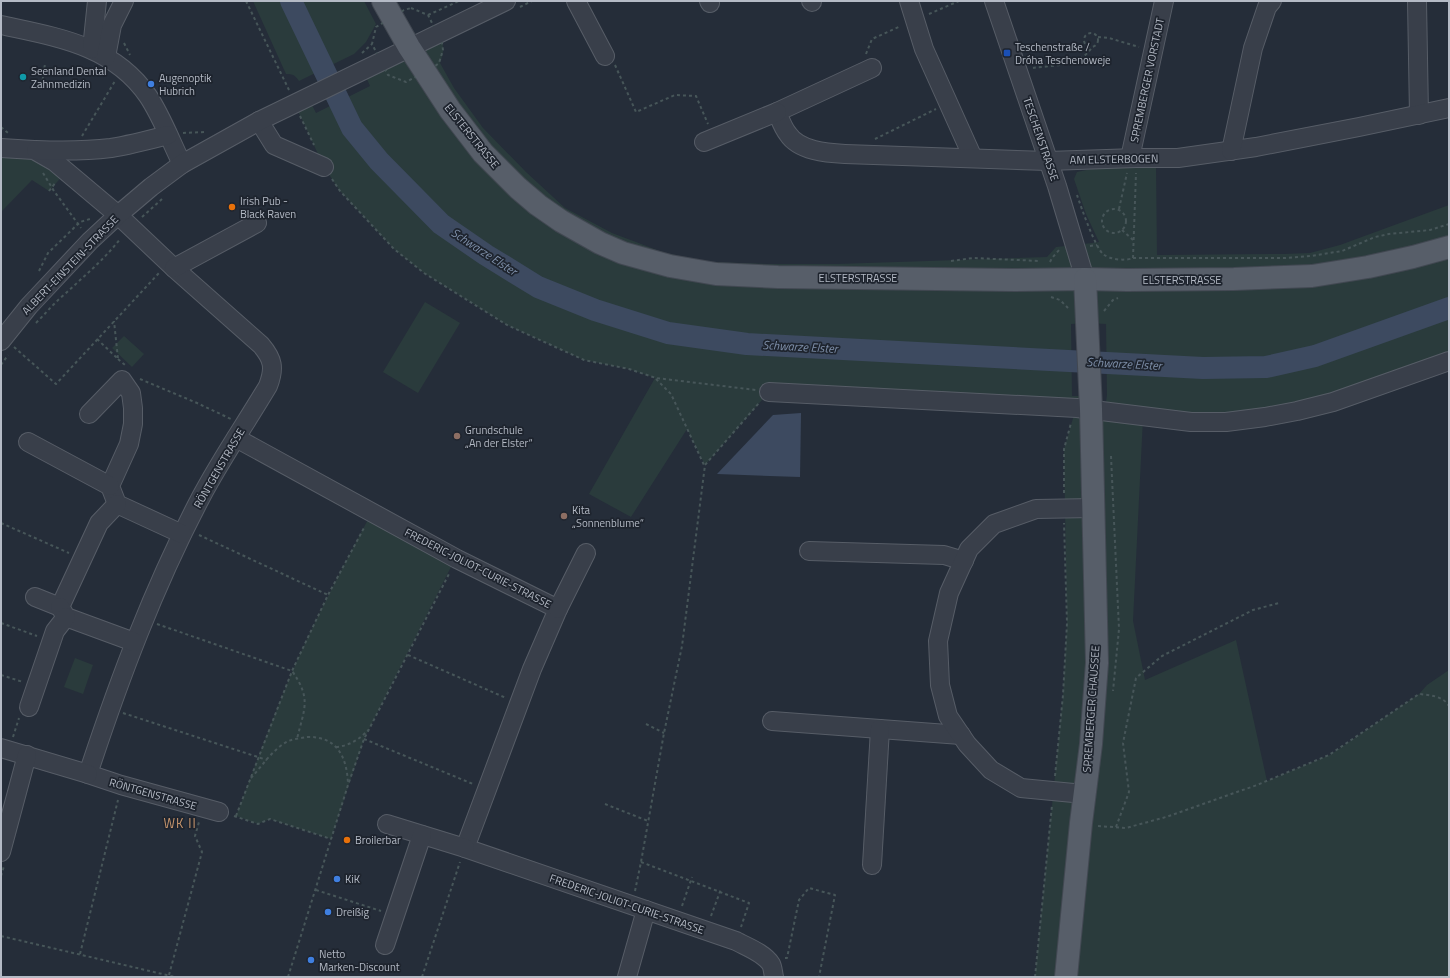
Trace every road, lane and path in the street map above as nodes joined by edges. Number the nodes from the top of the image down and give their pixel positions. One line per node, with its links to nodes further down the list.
1 (97, 1): 23 (street)
2 (124, 1): 23 (street)
3 (246, 1): 33 (path)
4 (383, 1): 20 (main road, ELSTERSTRASSE)
5 (459, 1): 14 (path)
6 (506, 1): 20 (street)
7 (576, 1): 24 (street)
8 (910, 1): 15 (street)
9 (959, 1): 15 (path)
10 (994, 1): 51 (street, TESCHENSTRASSE)
11 (1164, 1): 22 (street, SPREMBERGER VORSTADT)
12 (1272, 1): 47 (street)
13 (1418, 1): 36 (street)
14 (404, 10)
15 (915, 20): 26 (path); 34 (street)
16 (1, 25): 23 (street)
17 (124, 37): 30 (path)
18 (1098, 37): 21 (path); 21 (path); 22 (path)
19 (372, 44): 25 (path)
20 (409, 47): 25 (street); 72 (main road, ELSTERSTRASSE)
21 (1092, 47): 29 (path)
22 (1154, 51): 50 (street, SPREMBERGER VORSTADT)
23 (99, 53): 30 (street)
24 (605, 56): 40 (path)
25 (362, 62): 39 (street, ALBERT-EINSTEIN-STRASSE)
26 (869, 62): 38 (street)
27 (438, 63): 31 (path)
28 (45, 64): 32 (path)
29 (1032, 68)
30 (122, 69): 42 (street); 46 (path)
31 (442, 70)
32 (40, 84)
33 (289, 91)
34 (947, 103): 43 (path); 49 (street)
35 (1449, 108): 36 (street, AM ELSTERBOGEN)
36 (1419, 114): 47 (street, AM ELSTERBOGEN)
37 (300, 115): 53 (path)
38 (780, 119): 44 (street); 49 (street, AM ELSTERBOGEN)
39 (259, 121): 52 (street, ALBERT-EINSTEIN-STRASSE); 53 (street)
40 (708, 124)
41 (212, 132): 42 (path)
42 (168, 135): 46 (street); 52 (street)
43 (873, 140)
44 (704, 142)
45 (1, 148): 48 (street)
46 (74, 150): 48 (street)
47 (1231, 151): 50 (street, AM ELSTERBOGEN)
48 (38, 152): 54 (street, RÖNTGENSTRASSE); 55 (path)
49 (972, 158): 51 (street, AM ELSTERBOGEN)
50 (1133, 158): 51 (street, AM ELSTERBOGEN); 58 (path); 65 (path)
51 (1048, 161): 72 (street, TESCHENSTRASSE)
52 (182, 164): 59 (street, ALBERT-EINSTEIN-STRASSE)
53 (324, 167): 82 (path)
54 (66, 172): 55 (path); 59 (street, RÖNTGENSTRASSE)
55 (51, 187): 56 (path); 61 (path)
56 (49, 190)
57 (163, 198): 63 (path)
58 (1118, 209): 64 (path); 64 (path)
59 (118, 215): 63 (street, RÖNTGENSTRASSE); 76 (street, ALBERT-EINSTEIN-STRASSE)
60 (257, 222): 71 (street)
61 (78, 224)
62 (1449, 224): 68 (path)
63 (131, 228): 71 (street, RÖNTGENSTRASSE); 74 (path)
64 (1122, 230): 65 (path)
65 (1133, 240): 68 (path)
66 (1097, 245): 68 (path)
67 (1449, 247): 72 (main road, ELSTERSTRASSE)
68 (1133, 258)
69 (950, 261): 70 (path)
70 (1042, 261)
71 (168, 268): 73 (path); 87 (street, RÖNTGENSTRASSE)
72 (1085, 279): 84 (main road, SPREMBERGER CHAUSSEE)
73 (114, 321): 75 (path); 77 (path)
74 (34, 325)
75 (97, 339): 77 (path); 79 (path)
76 (1, 341)
77 (118, 359): 80 (path)
78 (1449, 361): 84 (street)
79 (1, 365)
80 (128, 368)
81 (137, 377): 87 (path)
82 (656, 378): 83 (path); 89 (path)
83 (769, 392): 84 (street); 89 (path)
84 (1090, 400): 93 (main road, SPREMBERGER CHAUSSEE)
85 (89, 414): 90 (street)
86 (1070, 426): 92 (path)
87 (235, 430): 94 (street, FREDERIC-JOLIOT-CURIE-STRASSE); 96 (street, RÖNTGENSTRASSE)
88 (28, 442): 90 (street)
89 (705, 465): 123 (path)
90 (110, 486): 91 (street)
91 (117, 504): 96 (street); 99 (street)
92 (1064, 508): 93 (street); 101 (street); 137 (path)
93 (1093, 508): 138 (main road, SPREMBERGER CHAUSSEE)
94 (372, 512): 100 (street, FREDERIC-JOLIOT-CURIE-STRASSE); 102 (path)
95 (1, 523): 99 (path)
96 (184, 531): 102 (path); 107 (street, RÖNTGENSTRASSE)
97 (809, 551): 101 (street)
98 (586, 553): 105 (street)
99 (83, 559): 106 (street)
100 (457, 559): 105 (street, FREDERIC-JOLIOT-CURIE-STRASSE); 111 (path)
101 (964, 561): 124 (street)
102 (328, 595): 112 (path)
103 (35, 597): 106 (street)
104 (1279, 603): 144 (path)
105 (558, 609): 115 (street, FREDERIC-JOLIOT-CURIE-STRASSE)
106 (63, 612): 109 (street); 110 (street)
107 (144, 619): 110 (street, RÖNTGENSTRASSE); 112 (path)
108 (1, 623): 109 (path)
109 (51, 641): 114 (street)
110 (134, 642): 118 (street, RÖNTGENSTRASSE)
111 (408, 655): 115 (path); 121 (path)
112 (292, 671): 125 (path); 130 (path)
113 (1, 675): 114 (path)
114 (36, 686): 117 (street)
115 (520, 704): 136 (street, FREDERIC-JOLIOT-CURIE-STRASSE)
116 (1449, 706): 144 (path)
117 (29, 707): 127 (path)
118 (110, 708): 130 (path); 132 (street, RÖNTGENSTRASSE)
119 (772, 721): 122 (street)
120 (646, 724): 123 (path)
121 (370, 728): 126 (path); 128 (path)
122 (880, 729): 124 (street); 150 (street)
123 (664, 733): 141 (path)
124 (961, 735): 137 (street)
125 (297, 739): 128 (path); 131 (path)
126 (364, 739): 135 (path); 136 (path)
127 (6, 745): 129 (street, RÖNTGENSTRASSE)
128 (336, 747): 135 (path)
129 (27, 755): 132 (street, RÖNTGENSTRASSE); 148 (street)
130 (257, 758): 131 (path); 133 (path)
131 (267, 760): 133 (path)
132 (88, 774): 134 (street, RÖNTGENSTRASSE)
133 (249, 779): 140 (path)
134 (121, 785): 140 (street, RÖNTGENSTRASSE); 163 (path)
135 (348, 785): 146 (path)
136 (487, 790): 147 (street, FREDERIC-JOLIOT-CURIE-STRASSE)
137 (1053, 791): 138 (street); 171 (path)
138 (1084, 794): 143 (main road, SPREMBERGER CHAUSSEE)
139 (605, 804): 141 (path)
140 (219, 812): 146 (path); 165 (path)
141 (648, 821): 149 (path)
142 (386, 824): 145 (street, FREDERIC-JOLIOT-CURIE-STRASSE)
143 (1081, 824): 144 (path); 172 (main road, SPREMBERGER CHAUSSEE)
144 (1116, 827)
145 (422, 835): 147 (street, FREDERIC-JOLIOT-CURIE-STRASSE); 157 (street)
146 (331, 839): 154 (path)
147 (465, 848): 156 (street, FREDERIC-JOLIOT-CURIE-STRASSE); 168 (path)
148 (1, 852)
149 (641, 862): 152 (path); 156 (path)
150 (872, 865)
151 (692, 877): 152 (path)
152 (691, 881): 155 (path); 158 (path)
153 (721, 889): 155 (path)
154 (316, 890): 157 (path); 167 (path)
155 (720, 892): 159 (path); 161 (path)
156 (639, 908): 158 (street, FREDERIC-JOLIOT-CURIE-STRASSE); 169 (street)
157 (395, 915): 162 (street)
158 (676, 921): 159 (street, FREDERIC-JOLIOT-CURIE-STRASSE)
159 (706, 931): 161 (street, FREDERIC-JOLIOT-CURIE-STRASSE)
160 (1, 936): 163 (path)
161 (736, 941): 164 (street, FREDERIC-JOLIOT-CURIE-STRASSE)
162 (385, 945)
163 (80, 954): 165 (path)
164 (772, 971): 170 (path)
165 (169, 975): 166 (path)
166 (175, 977)
167 (288, 977)
168 (422, 977)
169 (627, 977)
170 (819, 977)
171 (1035, 977)
172 (1066, 977)

